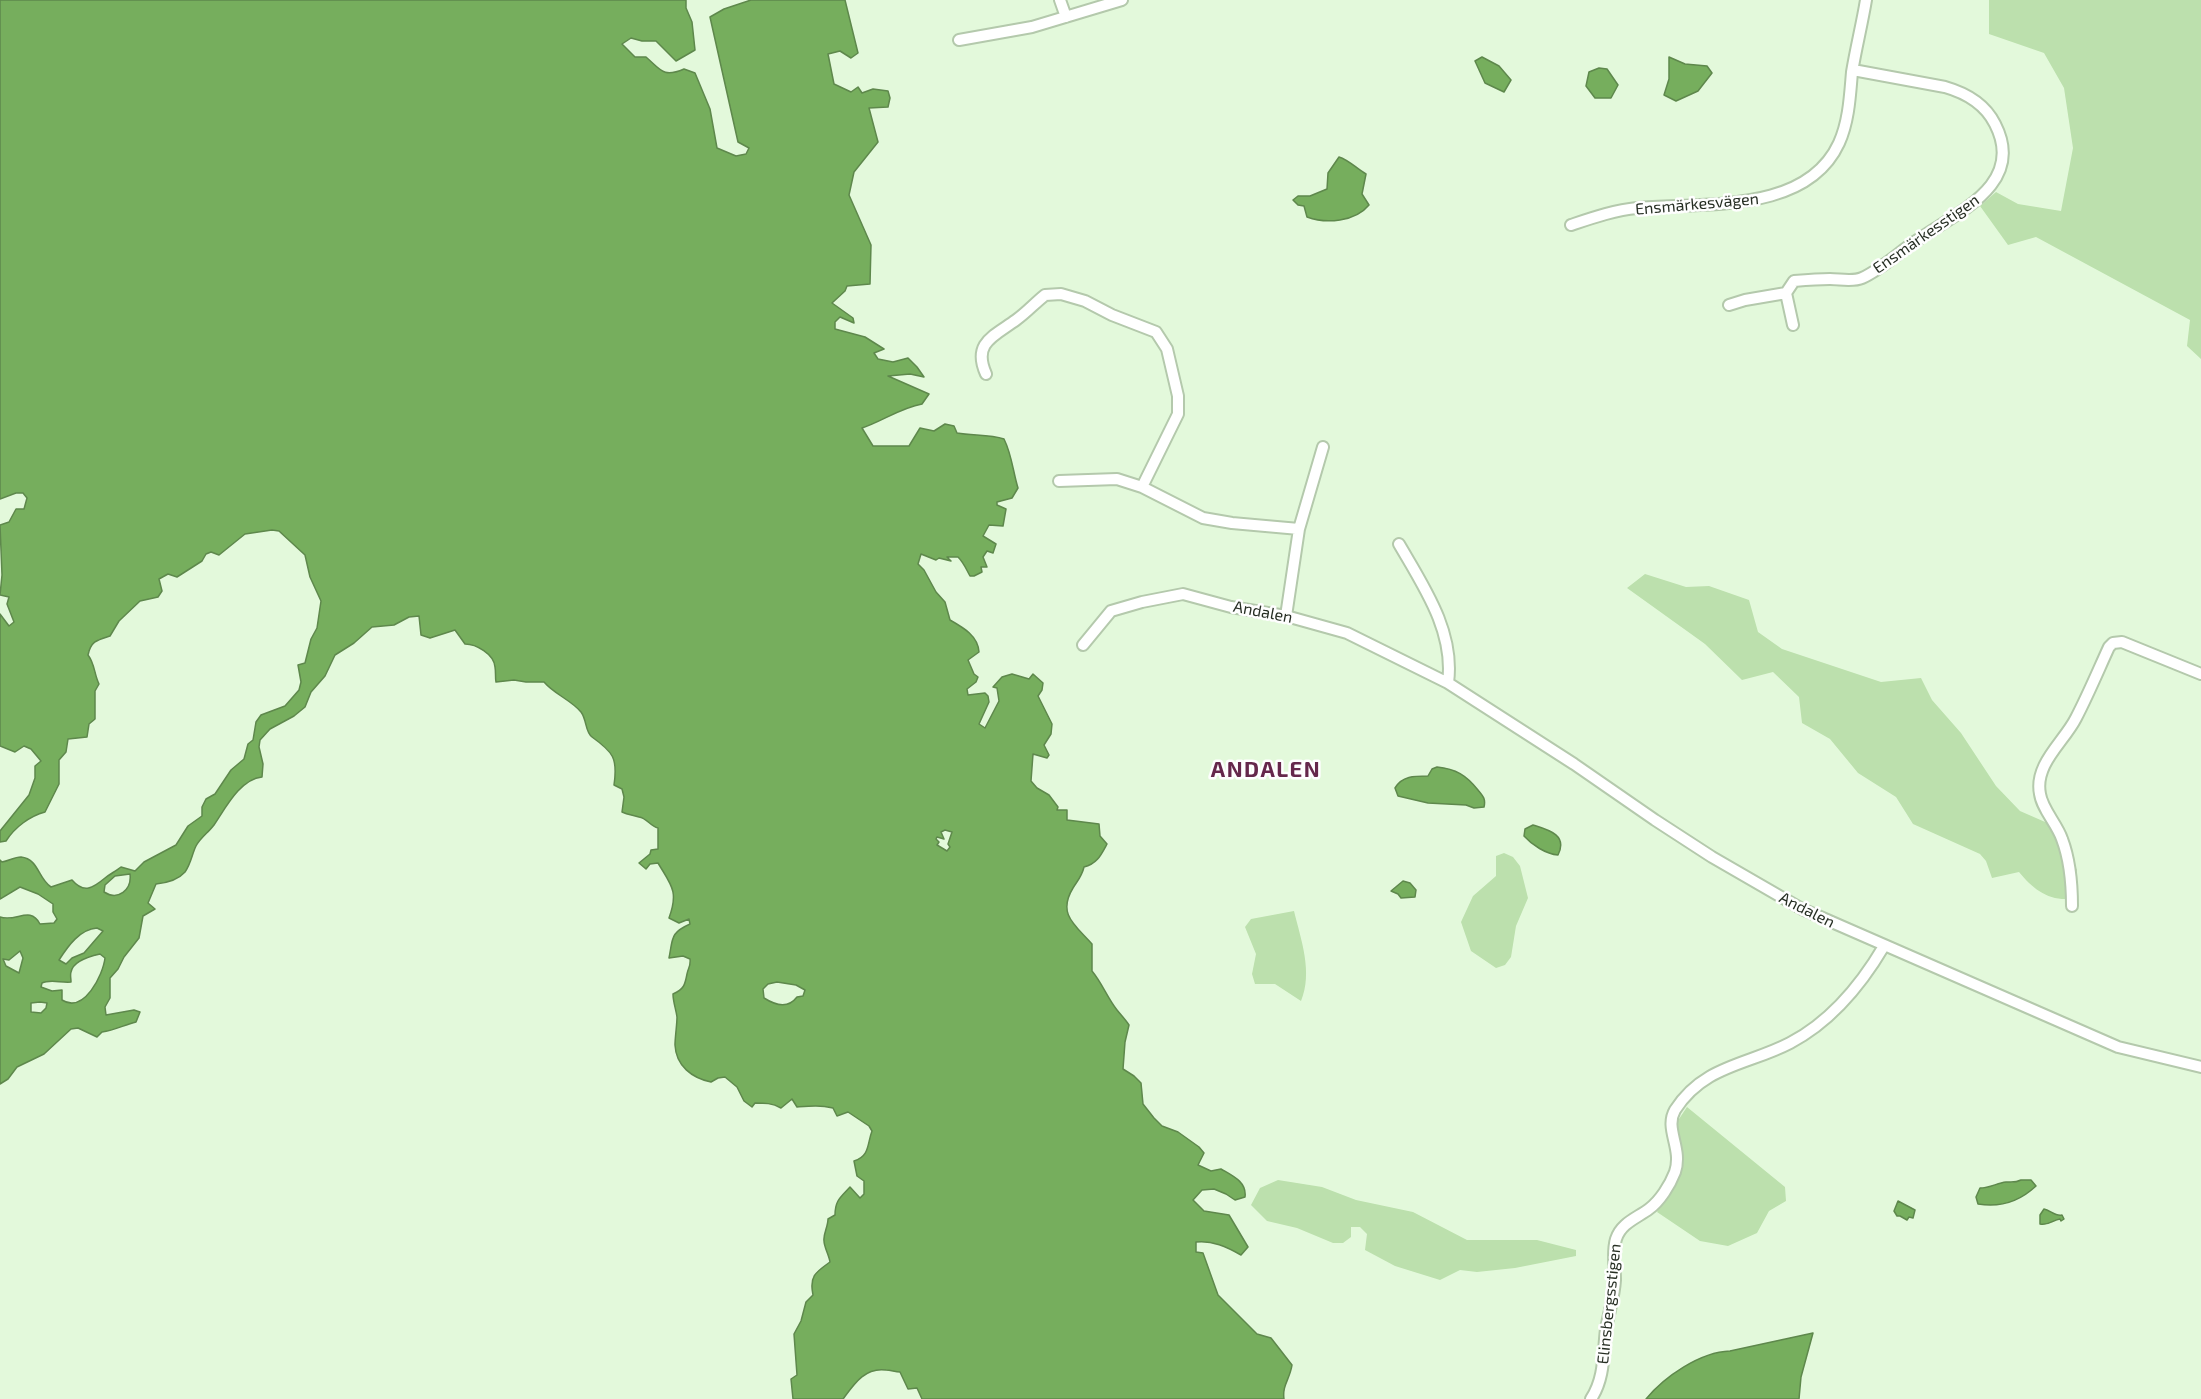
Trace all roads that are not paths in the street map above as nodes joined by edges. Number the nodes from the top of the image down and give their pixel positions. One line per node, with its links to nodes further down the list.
1 (1060, 0): 4 (street)
2 (1122, 0): 4 (street)
3 (1866, 0): 6 (street, Ensmärkesvägen)
4 (1066, 17): 5 (street)
5 (959, 40)
6 (1853, 70): 7 (street, Ensmärkesvägen); 8 (street, Ensmärkesstigen)
7 (1571, 225)
8 (1786, 293): 9 (street, Ensmärkesstigen); 10 (street)
9 (1730, 305)
10 (1793, 325)
11 (986, 374): 14 (street)
12 (1323, 447): 15 (street)
13 (1059, 481): 14 (street)
14 (1142, 487): 15 (street)
15 (1299, 529): 17 (street)
16 (1400, 544): 20 (street)
17 (1286, 616): 18 (street, Andalen); 20 (street, Andalen)
18 (1083, 645)
19 (2201, 674): 21 (street)
20 (1448, 684): 22 (street, Andalen)
21 (2072, 906)
22 (1884, 946): 23 (street, Andalen); 24 (street, Elinsbergsstigen)
23 (2201, 1067)
24 (1590, 1399)

